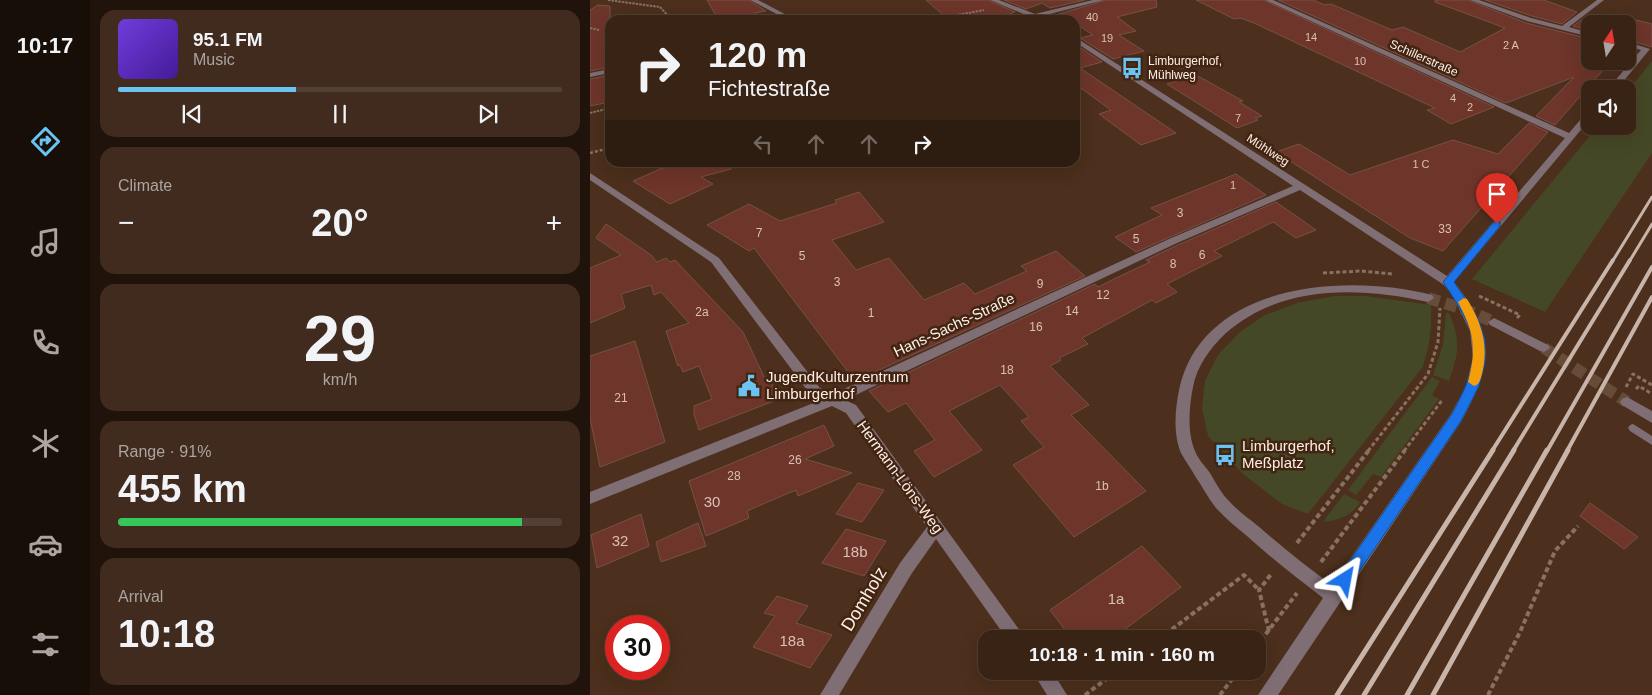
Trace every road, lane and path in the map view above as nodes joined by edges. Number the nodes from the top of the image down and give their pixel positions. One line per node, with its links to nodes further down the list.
1 (608, 0): 9 (path)
2 (753, 0): 10 (street)
3 (993, 0): 8 (street)
4 (1101, 0): 13 (street)
5 (1268, 0): 28 (street, Schillerstraße)
6 (1473, 0): 15 (street)
7 (1601, 0): 15 (street)
8 (1002, 4): 11 (path); 12 (street)
9 (667, 15)
10 (783, 15)
11 (958, 15)
12 (1032, 15)
13 (1039, 15)
14 (590, 28): 16 (path)
15 (1563, 28): 17 (street)
16 (599, 30)
17 (1581, 33)
18 (1080, 42): 32 (street, Mühlweg)
19 (1636, 46): 20 (street)
20 (1636, 61)
21 (1628, 70): 24 (street)
22 (605, 72): 23 (street)
23 (590, 75)
24 (1620, 80)
25 (605, 109): 26 (path)
26 (590, 113)
27 (1581, 124): 28 (street)
28 (1570, 137): 33 (street)
29 (605, 149): 30 (path)
30 (590, 153)
31 (590, 176): 42 (street, Hermann-Löns-Weg)
32 (1301, 186): 33 (street, Mühlweg); 42 (street, Hans-Sachs-Straße)
33 (1448, 282): 36 (path); 53 (street, Mühlweg)
34 (1428, 298): 50 (street)
35 (1445, 302): 50 (path)
36 (1515, 320)
37 (1494, 322): 38 (street)
38 (1544, 348)
39 (1633, 374): 40 (path)
40 (1652, 385)
41 (1448, 393): 51 (path)
42 (833, 400): 47 (street, Hans-Sachs-Straße); 49 (street, Hermann-Löns-Weg)
43 (1627, 402): 44 (street)
44 (1652, 418)
45 (1632, 428): 46 (lane)
46 (1652, 441)
47 (590, 498)
48 (1578, 526): 66 (path)
49 (936, 527): 54 (street, Hermann-Löns-Weg); 61 (street, Domholz)
50 (1284, 559): 51 (street); 52 (path)
51 (1309, 578): 53 (street); 56 (path)
52 (1259, 590): 55 (path); 56 (path)
53 (1334, 596): 65 (street, Mühlweg)
54 (1011, 630)
55 (1171, 630)
56 (1269, 631): 57 (path)
57 (1266, 635)
58 (1047, 680): 62 (street)
59 (1105, 680): 63 (path)
60 (1231, 680): 64 (path)
61 (829, 695)
62 (1058, 695)
63 (1085, 695)
64 (1220, 695)
65 (1267, 695)
66 (1488, 695)

